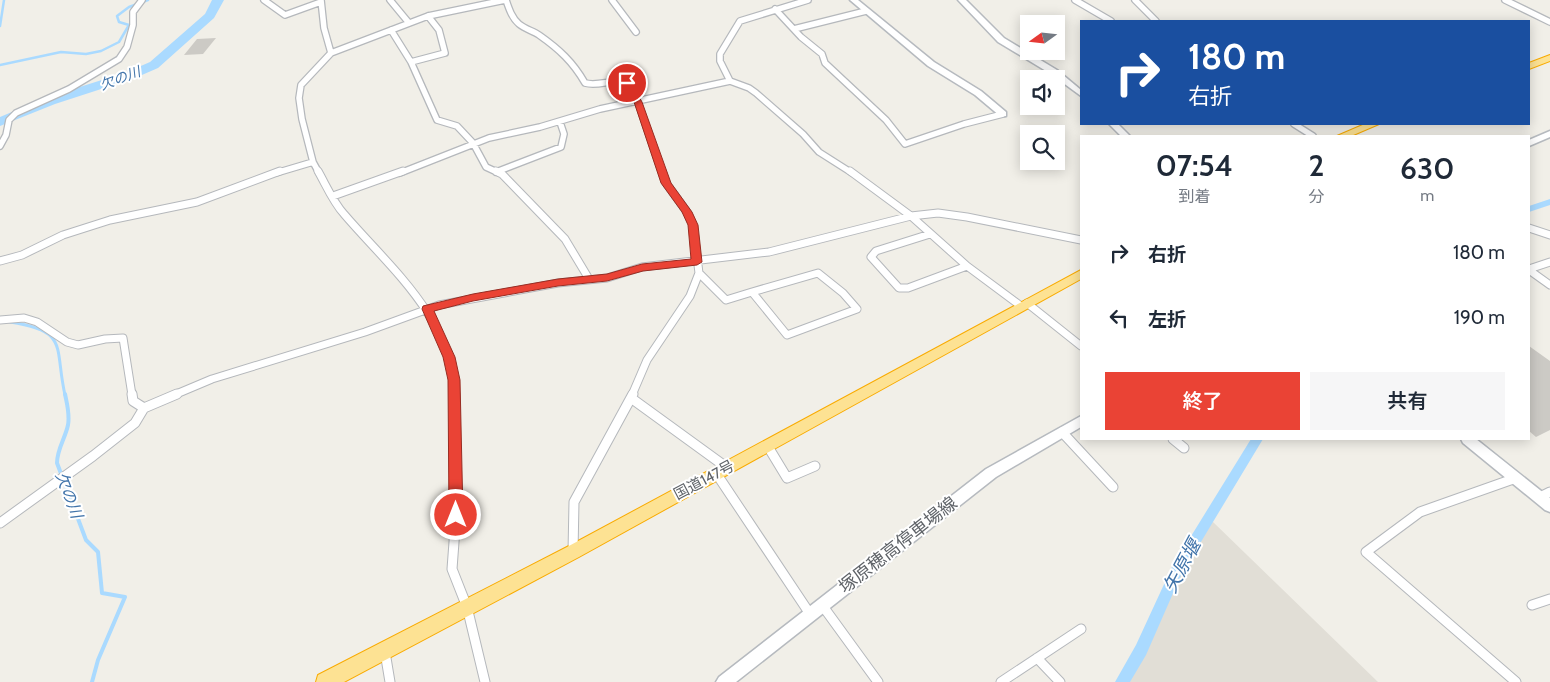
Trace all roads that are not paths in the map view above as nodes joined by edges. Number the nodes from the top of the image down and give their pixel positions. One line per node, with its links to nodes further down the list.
1 (264, 0): 11 (street)
2 (390, 0): 19 (street)
3 (505, 0): 15 (street); 29 (street)
4 (612, 0): 22 (street)
5 (808, 0): 13 (street)
6 (854, 0): 14 (street)
7 (962, 0): 28 (street)
8 (1075, 0): 16 (street)
9 (1135, 0): 17 (street)
10 (1505, 0): 18 (street)
11 (321, 1): 23 (street)
12 (141, 2): 41 (street)
13 (775, 9): 20 (street); 27 (street)
14 (866, 10): 20 (street); 30 (street)
15 (428, 16): 19 (street); 25 (street)
16 (1109, 20)
17 (1155, 20)
18 (1550, 22)
19 (409, 23): 21 (street)
20 (794, 29): 30 (street)
21 (391, 30): 23 (street); 25 (street)
22 (636, 32)
23 (331, 53): 42 (street)
24 (1550, 58): 26 (highway)
25 (411, 62): 39 (street)
26 (1530, 66)
27 (730, 81): 29 (street); 45 (street)
28 (1080, 93)
29 (638, 102): 31 (street); 51 (street)
30 (1003, 114)
31 (560, 122): 39 (street); 43 (street)
32 (1114, 125): 36 (street)
33 (1296, 125): 37 (street)
34 (1371, 125): 38 (highway)
35 (1550, 134): 40 (street)
36 (1125, 135)
37 (1311, 135)
38 (1345, 135)
39 (473, 143): 43 (street); 44 (street)
40 (1530, 143)
41 (0, 146)
42 (314, 162): 44 (street); 50 (street)
43 (496, 172): 58 (street)
44 (333, 196): 62 (street)
45 (911, 216): 47 (street); 49 (street); 51 (street)
46 (1530, 228): 48 (street)
47 (930, 234): 53 (street); 53 (street)
48 (1550, 235)
49 (1080, 240)
50 (0, 261)
51 (697, 262): 56 (street); 58 (street)
52 (1550, 262): 54 (street)
53 (967, 266): 61 (street)
54 (1530, 270)
55 (1530, 271): 59 (street)
56 (699, 273): 60 (street); 65 (street)
57 (1080, 275): 61 (highway, 国道147号)
58 (589, 279): 62 (street)
59 (1550, 285)
60 (752, 292): 60 (street)
61 (1024, 305): 64 (street); 71 (highway, 国道147号)
62 (427, 309): 66 (street); 83 (street)
63 (0, 320): 66 (street)
64 (1080, 345)
65 (631, 398): 74 (street); 79 (street)
66 (144, 408): 78 (street)
67 (1080, 422): 68 (street, 塚原穂高停車場線)
68 (1062, 432): 76 (street); 81 (street, 塚原穂高停車場線)
69 (1175, 440): 72 (street)
70 (1468, 440): 75 (street)
71 (767, 445): 73 (street); 74 (highway, 国道147号)
72 (1184, 448)
73 (814, 466)
74 (721, 470): 79 (highway, 国道147号); 84 (street)
75 (1516, 478): 77 (street); 95 (street)
76 (1113, 487)
77 (1547, 499)
78 (0, 523)
79 (573, 552): 83 (highway, 国道147号)
80 (1550, 599): 82 (street)
81 (822, 605): 84 (street, 塚原穂高停車場線); 92 (street)
82 (1532, 605)
83 (467, 607): 86 (highway, 国道147号); 90 (street)
84 (810, 614): 91 (street, 塚原穂高停車場線)
85 (1081, 629): 87 (street)
86 (385, 652): 88 (highway, 国道147号); 89 (street)
87 (1037, 658): 93 (street); 94 (street)
88 (324, 682)
89 (390, 682)
90 (485, 682)
91 (724, 682)
92 (878, 682)
93 (1001, 682)
94 (1060, 682)
95 (1516, 682)

